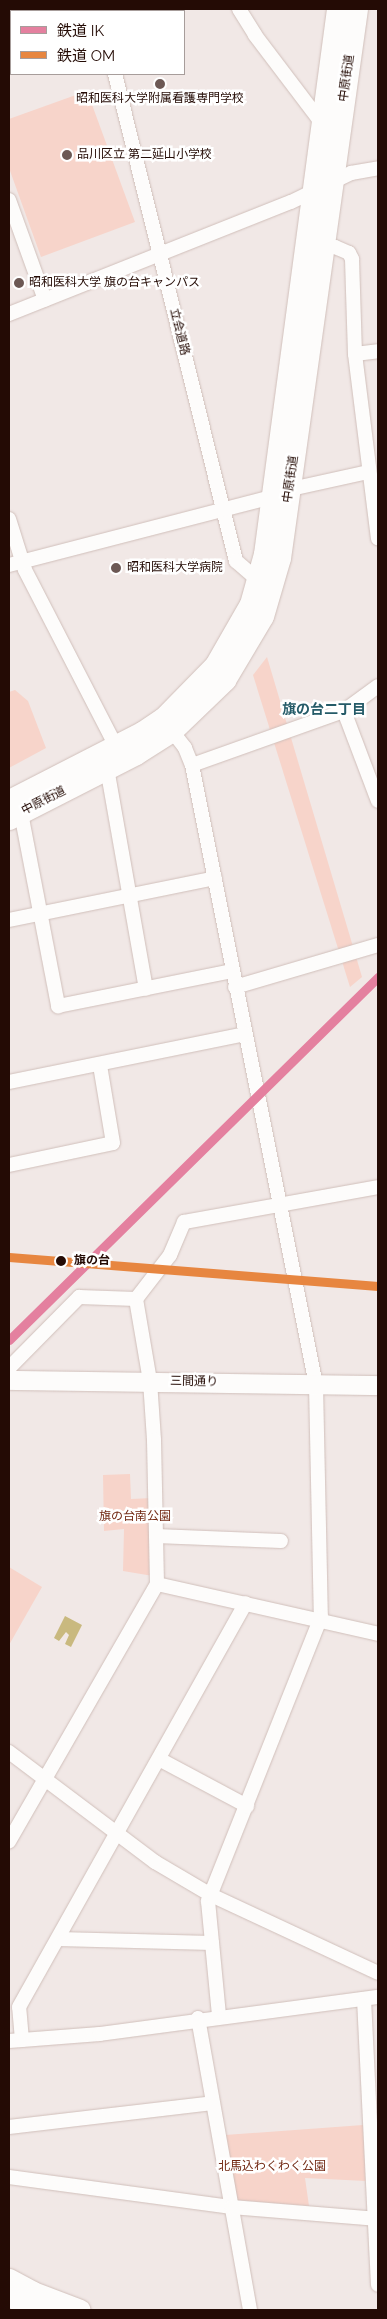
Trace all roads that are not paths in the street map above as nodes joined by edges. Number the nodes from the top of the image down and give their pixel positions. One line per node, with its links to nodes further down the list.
1 (239, 9): 5 (street)
2 (338, 9): 5 (main road, 中原街道)
3 (357, 9): 7 (main road, 中原街道)
4 (115, 75): 11 (street, 立会道路)
5 (321, 122): 8 (main road, 中原街道)
6 (378, 168): 7 (street)
7 (333, 181): 8 (street); 10 (main road, 中原街道)
8 (311, 192): 10 (main road, 中原街道); 11 (street)
9 (9, 200): 12 (street)
10 (314, 248): 15 (street); 17 (main road, 中原街道)
11 (160, 254): 12 (street); 18 (street, 立会道路)
12 (45, 300): 13 (street)
13 (9, 314)
14 (378, 351): 15 (street)
15 (355, 354): 16 (street)
16 (368, 472): 17 (street); 20 (street)
17 (281, 493): 18 (street); 22 (main road, 中原街道); 25 (main road, 中原街道)
18 (223, 508): 21 (street); 22 (street, 立会道路)
19 (9, 519): 21 (street)
20 (378, 539)
21 (16, 563): 26 (street)
22 (258, 580): 25 (main road, 中原街道)
23 (378, 686): 24 (street)
24 (344, 711): 27 (street); 29 (street)
25 (168, 725): 26 (main road, 中原街道); 27 (street); 28 (main road, 中原街道)
26 (116, 746): 31 (main road, 中原街道)
27 (192, 765): 32 (street)
28 (107, 768): 31 (main road, 中原街道); 33 (street)
29 (376, 786): 30 (street)
30 (378, 801)
31 (13, 810): 34 (street)
32 (215, 878): 33 (street); 37 (street)
33 (129, 896): 34 (street); 39 (street)
34 (40, 914): 35 (street); 39 (street)
35 (9, 920)
36 (378, 945): 38 (street)
37 (232, 971): 38 (street); 39 (street)
38 (235, 987): 40 (street)
39 (146, 989)
40 (245, 1034): 41 (street); 45 (street)
41 (100, 1065): 42 (street); 43 (street)
42 (9, 1082)
43 (9, 1165)
44 (378, 1187): 45 (street)
45 (281, 1206): 46 (street); 50 (street)
46 (136, 1299): 47 (street); 49 (street)
47 (9, 1368)
48 (9, 1380): 49 (street, 三間通り)
49 (150, 1381): 50 (street, 三間通り); 52 (street)
50 (316, 1385): 51 (street, 三間通り); 56 (street)
51 (378, 1385)
52 (156, 1536): 53 (street); 54 (street)
53 (281, 1541)
54 (157, 1584): 55 (street); 60 (street)
55 (246, 1602): 56 (street); 59 (street)
56 (319, 1621): 57 (street); 61 (street)
57 (378, 1634)
58 (9, 1752): 60 (street)
59 (159, 1759): 61 (street); 62 (street)
60 (45, 1779): 62 (street); 63 (street)
61 (247, 1806): 64 (street)
62 (117, 1834): 64 (street); 65 (street)
63 (9, 1841)
64 (211, 1895): 66 (street); 67 (street)
65 (58, 1939): 66 (street); 72 (street)
66 (212, 1943): 70 (street)
67 (378, 1972)
68 (378, 1997): 69 (street)
69 (364, 1999): 70 (street); 77 (street)
70 (219, 2016): 71 (street)
71 (198, 2018): 72 (street); 73 (street)
72 (15, 2041)
73 (213, 2103): 74 (street); 76 (street)
74 (9, 2127)
75 (9, 2176): 76 (street)
76 (232, 2207): 77 (street); 83 (street)
77 (376, 2220): 79 (street)
78 (9, 2279): 82 (main road)
79 (378, 2285)
80 (9, 2296): 81 (main road)
81 (37, 2310)
82 (80, 2310)
83 (250, 2310)

